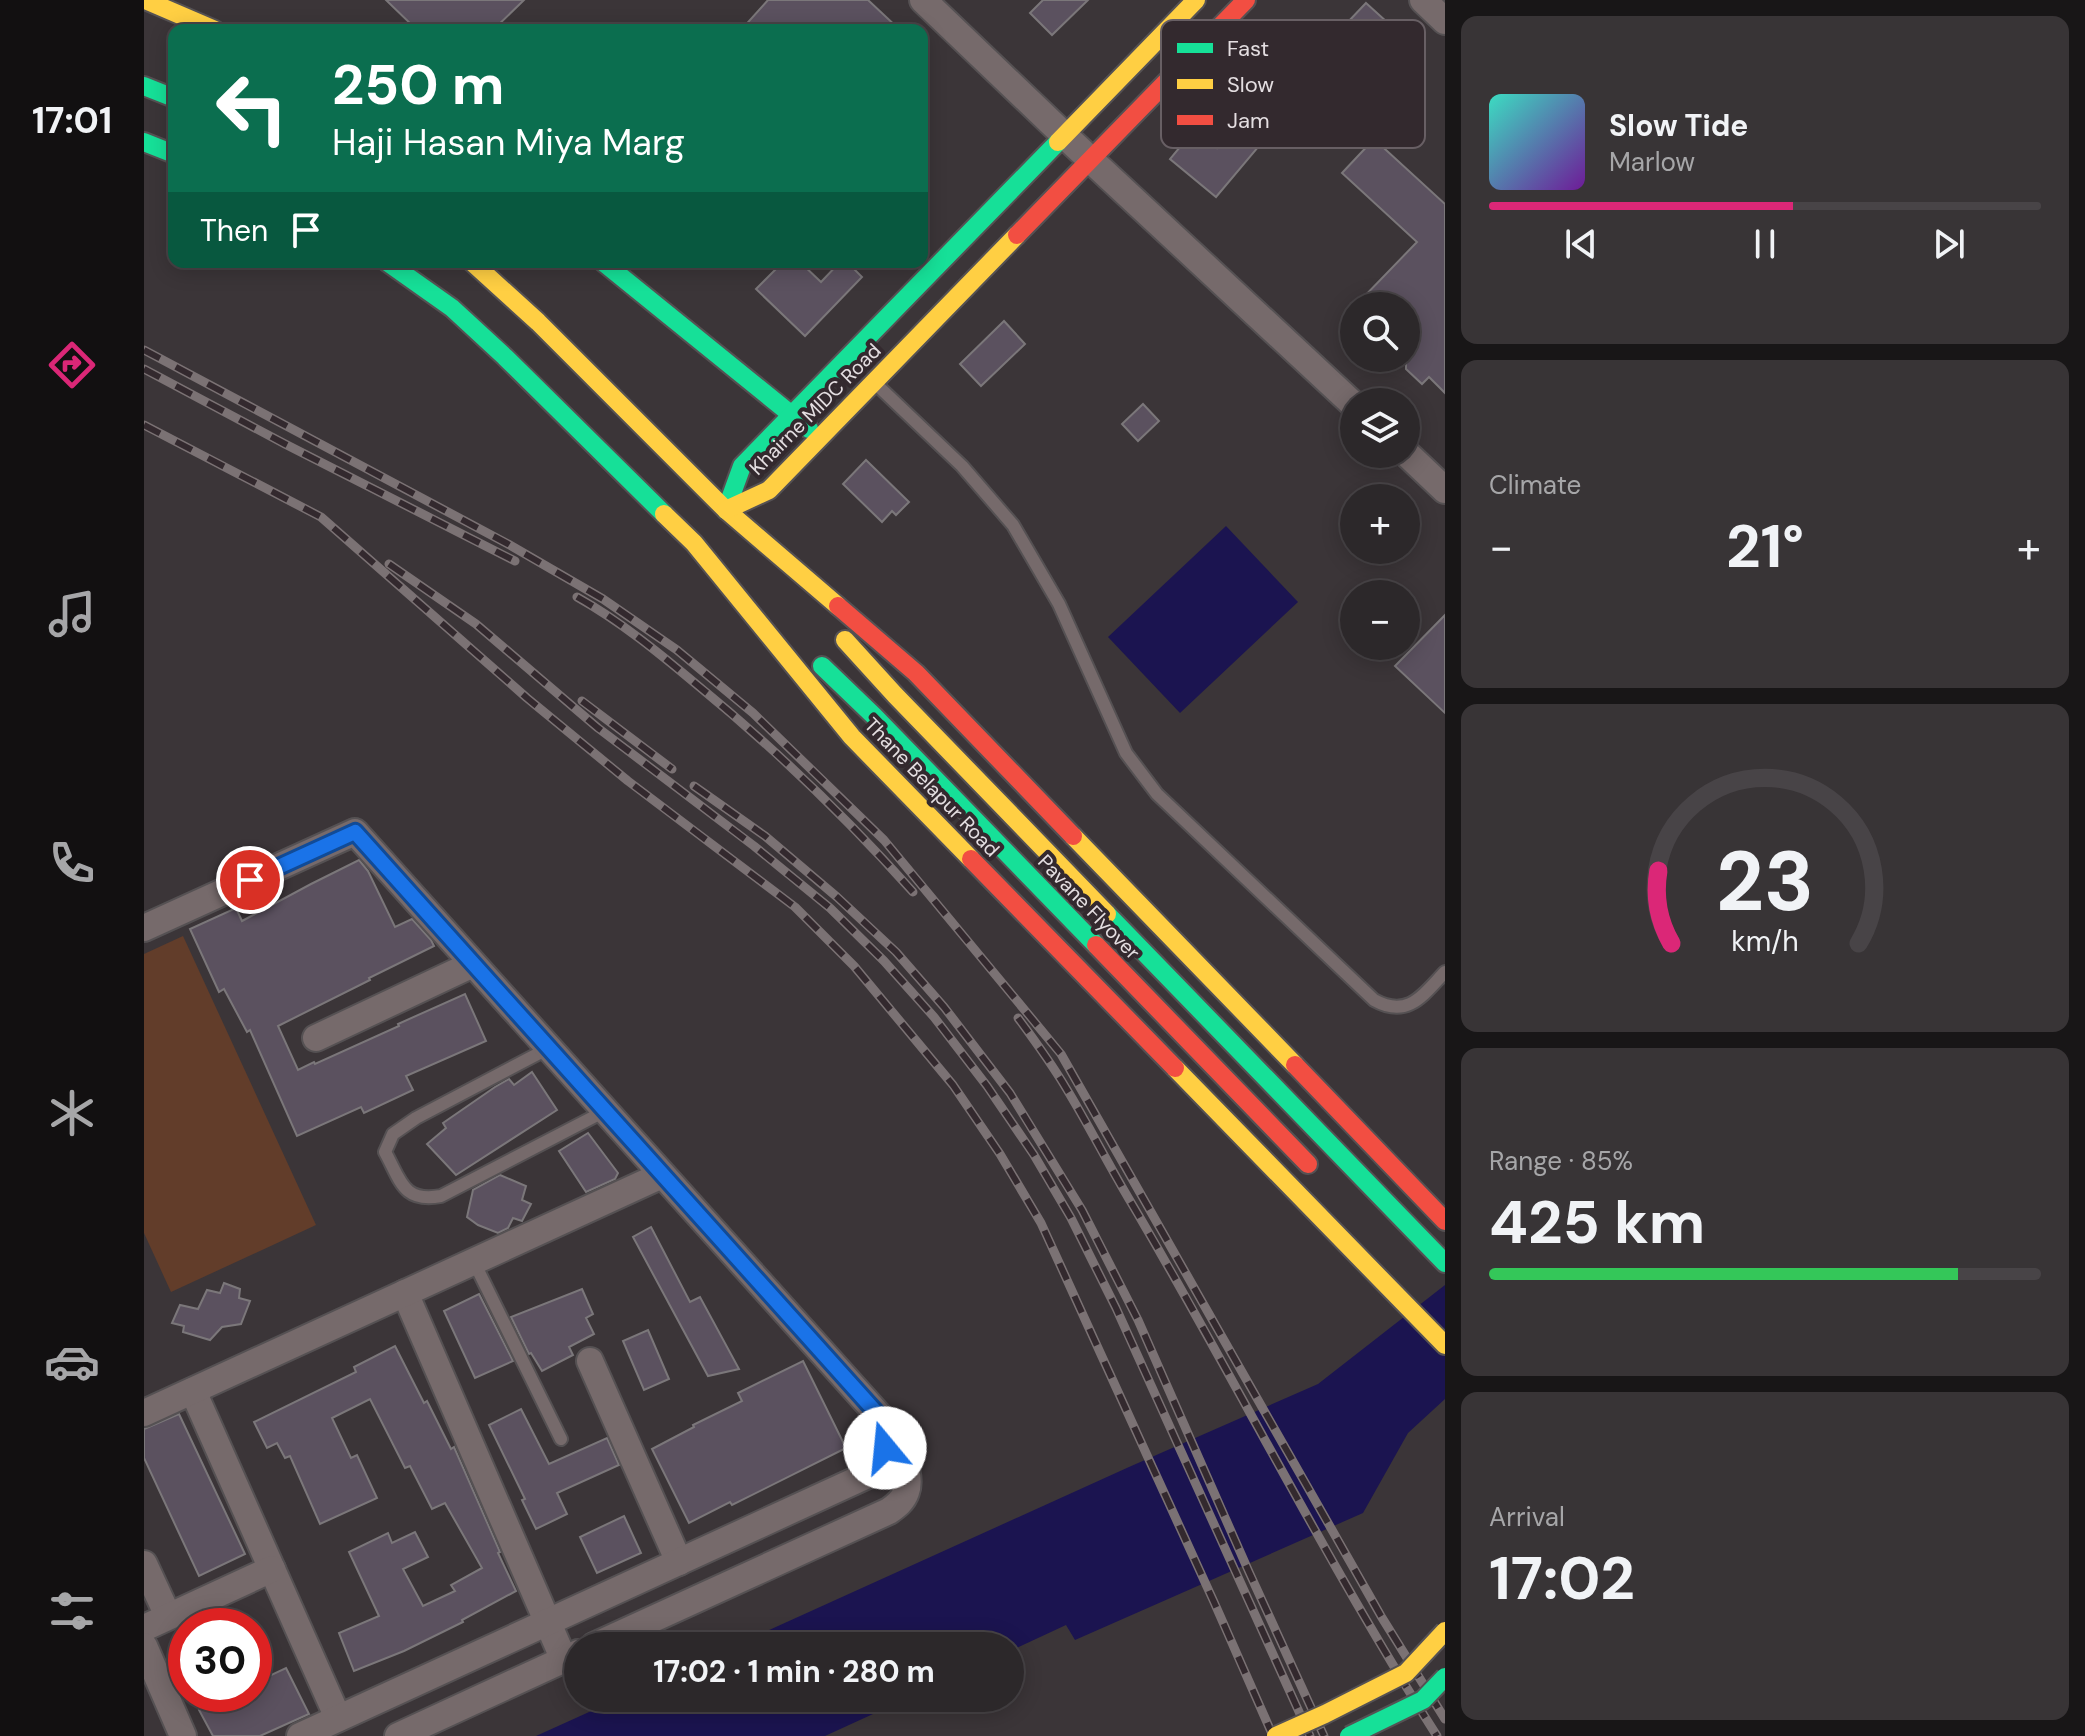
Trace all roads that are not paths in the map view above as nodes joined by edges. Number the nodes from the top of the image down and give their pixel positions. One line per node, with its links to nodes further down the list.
1 (145, 0): 9 (main road)
2 (923, 0): 14 (street)
3 (1196, 0): 6 (main road, Khairne MIDC Road)
4 (1246, 0): 7 (main road, Khairne MIDC Road)
5 (1423, 0): 8 (street)
6 (1176, 20)
7 (1227, 20)
8 (1445, 21)
9 (201, 24)
10 (1161, 36): 14 (main road, Khairne MIDC Road)
11 (144, 86): 13 (main road)
12 (1161, 88): 17 (main road, Khairne MIDC Road)
13 (168, 96)
14 (1064, 135): 17 (street); 23 (main road, Khairne MIDC Road)
15 (144, 142): 16 (main road)
16 (168, 152)
17 (1091, 160): 21 (main road, Khairne MIDC Road); 22 (street)
18 (395, 268): 28 (main road, Thane Belapur Road)
19 (480, 268): 27 (main road)
20 (610, 268): 23 (main road)
21 (874, 382): 24 (main road, Khairne MIDC Road); 31 (lane)
22 (1340, 392)
23 (791, 413): 24 (main road); 27 (main road, Khairne MIDC Road)
24 (820, 438): 27 (main road, Khairne MIDC Road)
25 (1420, 466): 26 (street)
26 (1445, 490)
27 (726, 510): 37 (main road); 39 (main road, Pavane Flyover)
28 (694, 543): 36 (main road, Pavane Flyover); 41 (main road, Thane Belapur Road)
29 (144, 928): 30 (street)
30 (473, 964): 32 (street); 33 (street)
31 (1445, 972)
32 (316, 1038)
33 (549, 1048): 34 (street); 34 (lane)
34 (605, 1111): 35 (street)
35 (662, 1175): 38 (street); 45 (street)
36 (1318, 1175)
37 (1445, 1221)
38 (474, 1262): 40 (street); 46 (lane)
39 (1445, 1263)
40 (405, 1293): 43 (street); 52 (street)
41 (1445, 1345)
42 (590, 1361): 47 (street)
43 (193, 1391): 44 (street); 49 (street)
44 (144, 1413)
45 (882, 1419): 47 (street); 55 (street)
46 (561, 1439)
47 (679, 1562): 52 (street)
48 (144, 1564): 51 (street)
49 (272, 1569): 50 (street); 62 (street)
50 (186, 1608)
51 (168, 1616): 53 (street)
52 (547, 1622): 57 (street); 62 (street)
53 (144, 1628)
54 (1445, 1631): 66 (main road, bridge)
55 (625, 1632)
56 (144, 1646): 63 (street)
57 (564, 1646)
58 (564, 1659): 65 (street)
59 (1445, 1677): 61 (main road, bridge)
60 (1445, 1690): 61 (main road, bridge)
61 (1423, 1700): 67 (main road, bridge)
62 (338, 1718): 64 (street)
63 (183, 1736)
64 (300, 1736)
65 (398, 1736)
66 (1276, 1736)
67 (1349, 1736)

